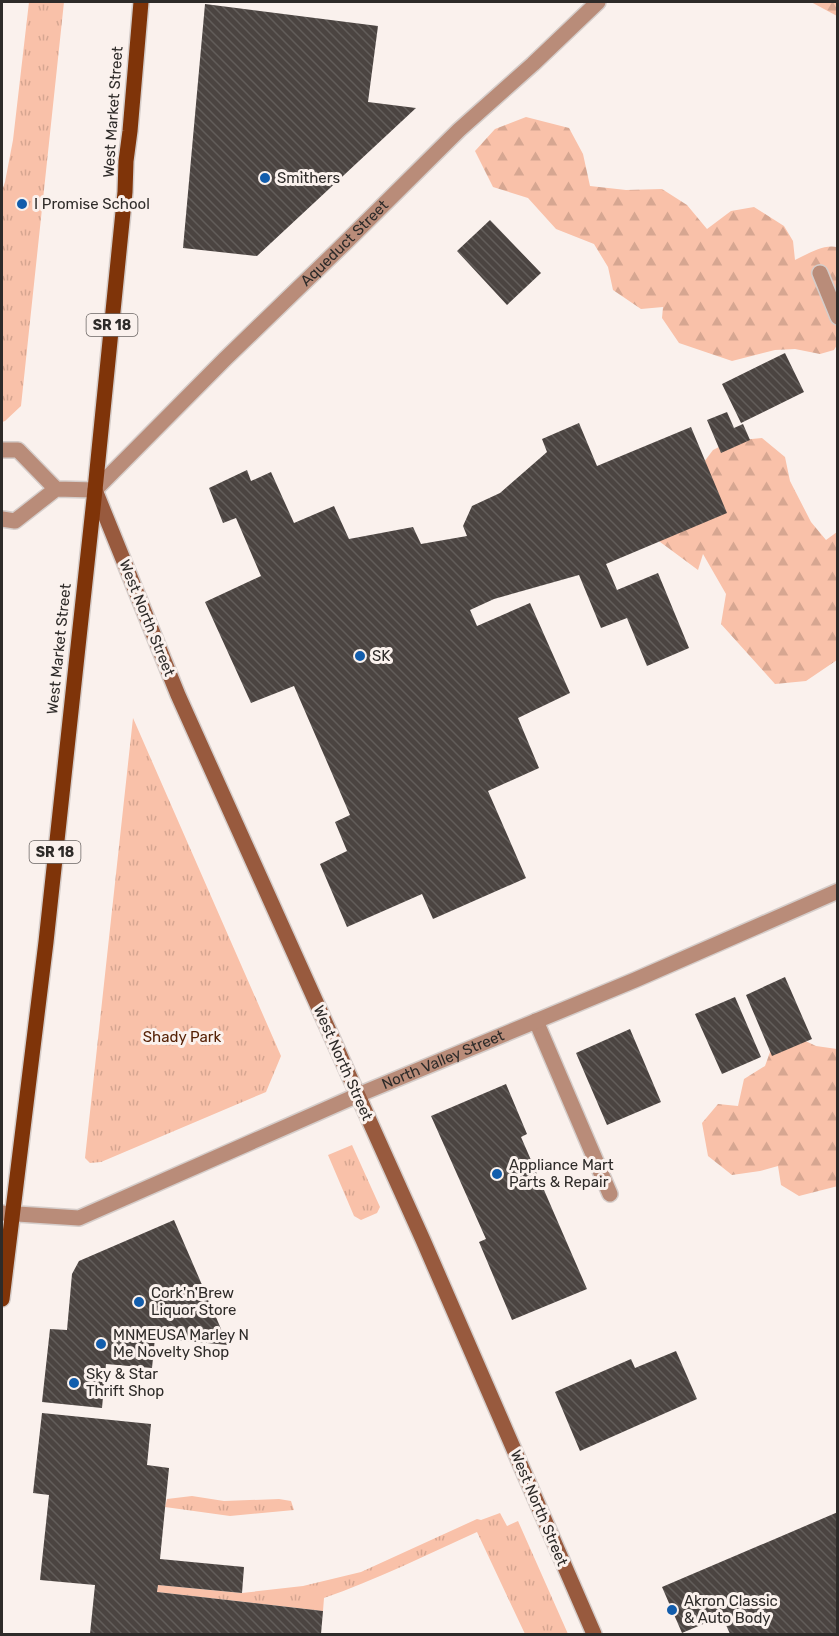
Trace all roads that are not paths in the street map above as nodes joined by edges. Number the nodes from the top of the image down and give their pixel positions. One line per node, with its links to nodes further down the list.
1 (141, 2): 7 (main road, West Market Street / SR 18)
2 (598, 2): 7 (street, Aqueduct Street)
3 (820, 273): 4 (street)
4 (837, 317)
5 (2, 450): 6 (street)
6 (56, 489): 7 (street); 8 (street)
7 (95, 490): 11 (street, West North Street); 13 (main road, West Market Street / SR 18)
8 (2, 519)
9 (837, 891): 10 (street, North Valley Street)
10 (536, 1021): 11 (street, North Valley Street); 12 (street)
11 (358, 1095): 13 (street, North Valley Street); 15 (street, West North Street)
12 (610, 1194)
13 (6, 1213): 14 (main road, West Market Street / SR 18)
14 (2, 1299)
15 (594, 1635)

